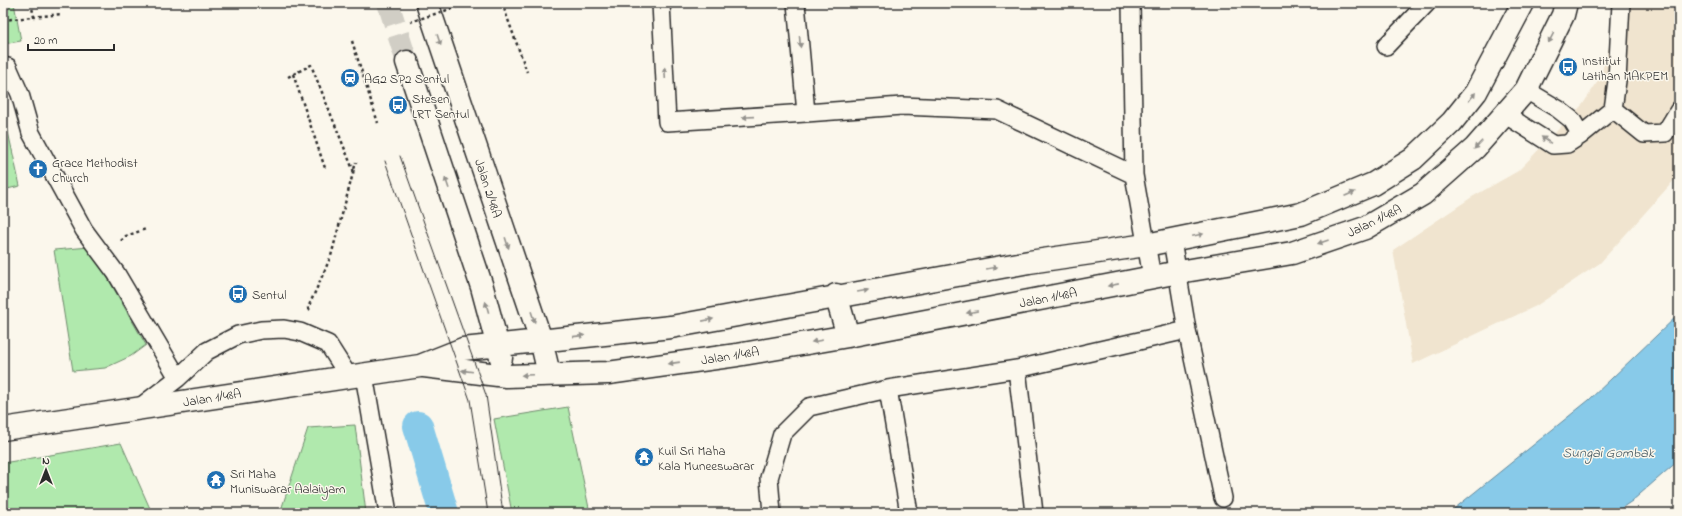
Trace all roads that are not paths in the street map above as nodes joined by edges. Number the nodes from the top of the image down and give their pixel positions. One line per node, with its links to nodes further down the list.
1 (427, 3): 26 (main road, Jalan 2/48A, one-way to 26)
2 (661, 3): 15 (lane, one-way to 2)
3 (796, 3): 15 (lane, one-way to 15)
4 (1131, 3): 18 (lane)
5 (1427, 3): 9 (lane)
6 (1524, 3): 19 (main road, Jalan 1/48A, one-way to 6)
7 (1566, 3): 12 (main road, Jalan 1/48A, one-way to 12)
8 (1621, 3): 13 (lane)
9 (1386, 46)
10 (407, 62): 27 (main road, one-way to 10)
11 (3, 66): 33 (lane)
12 (1526, 90): 16 (main road, Jalan 1/48A); 17 (lane)
13 (1613, 109): 14 (lane); 17 (lane)
14 (1679, 110)
15 (806, 113): 18 (lane)
16 (1506, 115): 17 (lane, one-way to 16); 21 (main road, Jalan 1/48A, one-way to 21)
17 (1581, 135)
18 (1134, 176): 20 (lane)
19 (1172, 240): 20 (main road, Jalan 1/48A); 21 (lane)
20 (1146, 245): 22 (lane); 23 (main road, Jalan 1/48A, one-way to 20)
21 (1179, 272): 22 (main road, Jalan 1/48A); 24 (lane)
22 (1152, 277): 25 (main road, Jalan 1/48A, one-way to 25)
23 (836, 295): 25 (main road); 26 (main road, Jalan 1/48A, one-way to 23)
24 (1187, 330): 29 (lane); 37 (lane)
25 (848, 336): 30 (main road, Jalan 1/48A, one-way to 30)
26 (540, 340): 27 (main road, Jalan 1/48A); 30 (main road, Jalan 2/48A)
27 (497, 344): 28 (main road, Jalan 1/48A); 32 (main road)
28 (420, 366): 31 (main road, Jalan 1/48A); 32 (main road, Jalan 1/48A, one-way to 28)
29 (1017, 369): 34 (lane); 41 (lane)
30 (549, 374): 32 (main road, Jalan 1/48A, one-way to 32)
31 (357, 376): 33 (lane); 35 (main road, Jalan 1/48A); 38 (lane)
32 (506, 376)
33 (178, 378): 35 (lane)
34 (888, 389): 39 (lane); 40 (lane)
35 (139, 408): 36 (main road, Jalan 1/48A)
36 (3, 429)
37 (1222, 498)
38 (388, 513)
39 (772, 513)
40 (909, 513)
41 (1034, 513)

